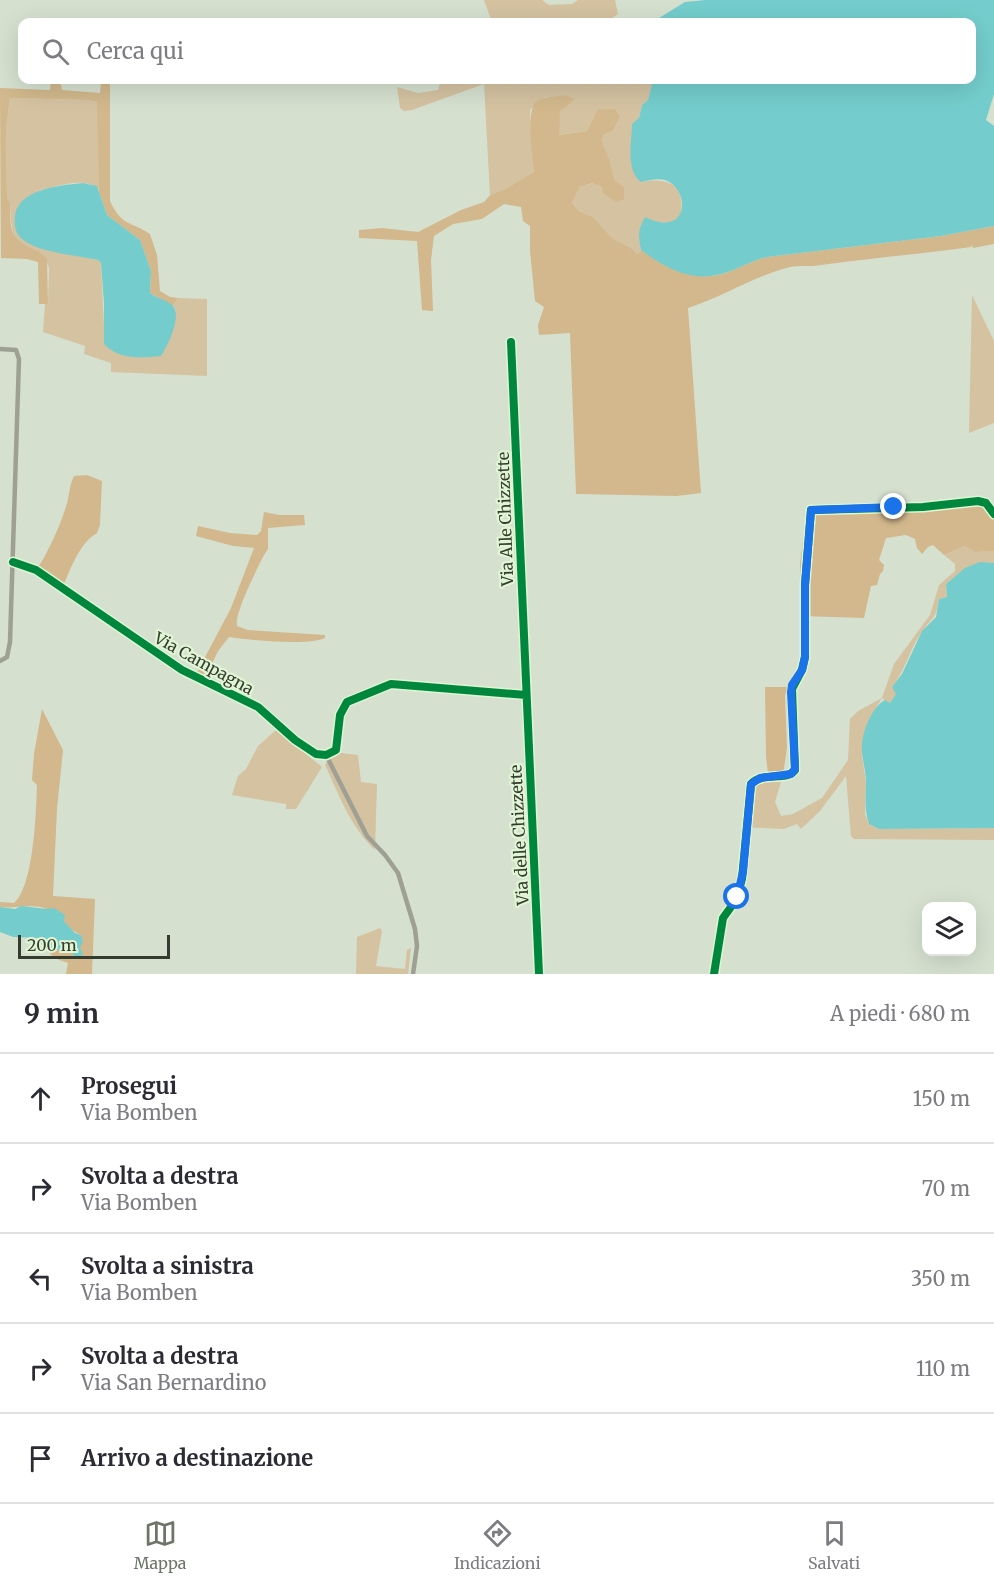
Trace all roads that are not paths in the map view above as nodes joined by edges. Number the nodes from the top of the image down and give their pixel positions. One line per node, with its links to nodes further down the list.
1 (511, 342): 6 (street, Via Alle Chizzette)
2 (0, 349): 4 (street)
3 (994, 514): 10 (street)
4 (13, 562): 5 (street); 7 (street, Via Campagna)
5 (0, 661)
6 (526, 695): 7 (street); 9 (street, Via delle Chizzette)
7 (326, 755): 8 (street)
8 (413, 974)
9 (539, 974)
10 (714, 974)

